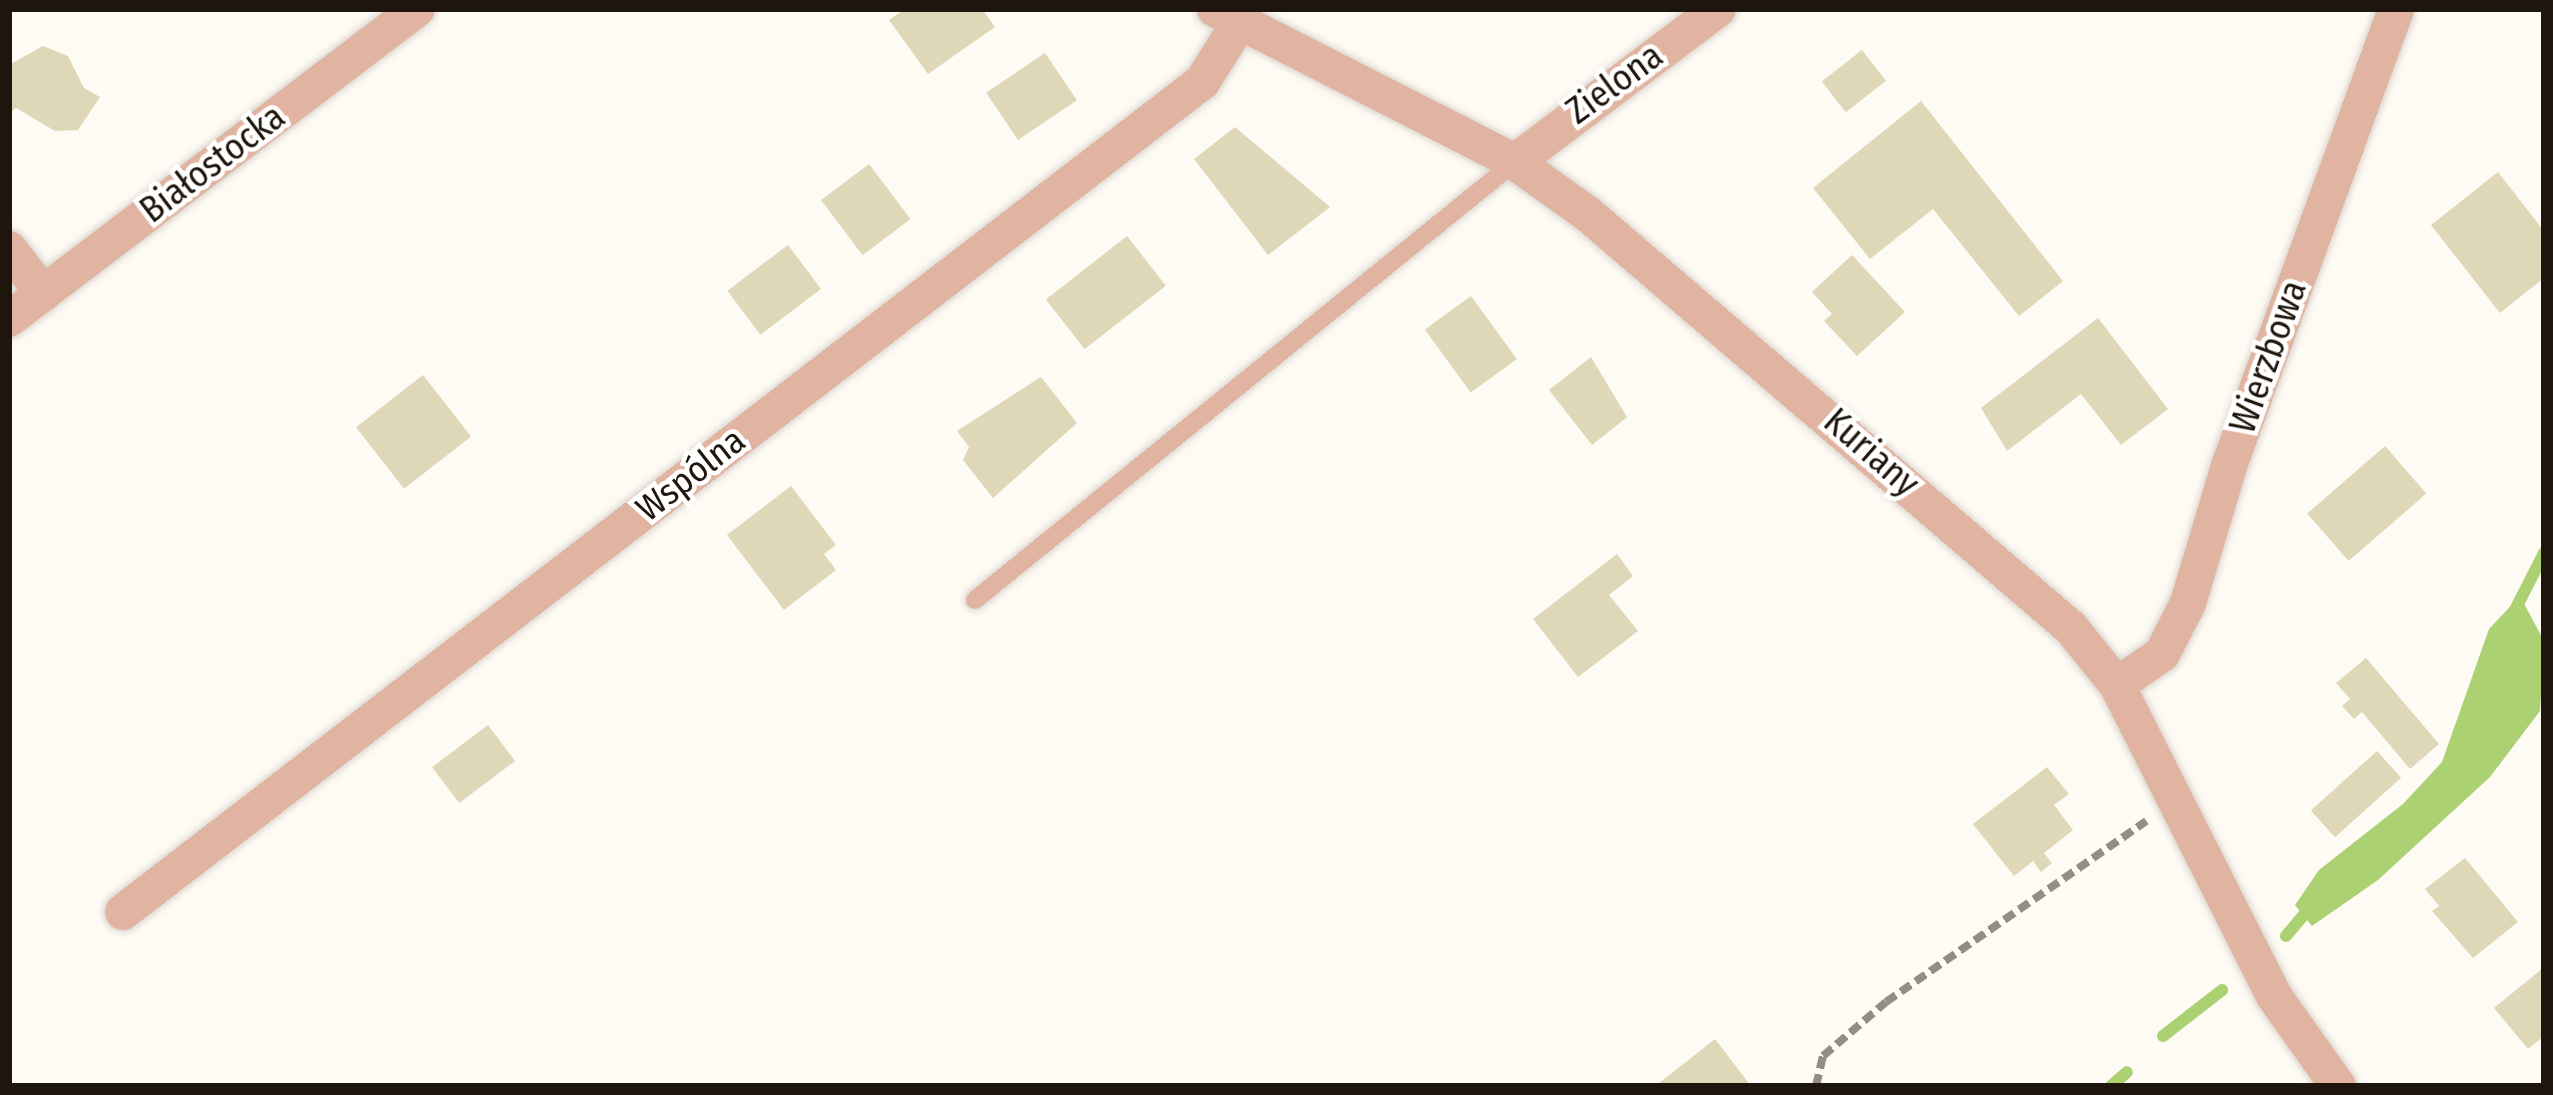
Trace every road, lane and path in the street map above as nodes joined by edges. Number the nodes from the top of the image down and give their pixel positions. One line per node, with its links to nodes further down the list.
1 (417, 9): 7 (street, Białostocka)
2 (1718, 9): 5 (street, Zielona)
3 (2396, 9): 10 (street, Wierzbowa)
4 (1228, 15): 5 (street, Kuriany); 12 (street, Wspólna)
5 (1515, 162): 9 (lane); 10 (street, Kuriany)
6 (9, 249): 7 (street)
7 (43, 293): 8 (street, Białostocka)
8 (9, 319)
9 (975, 600)
10 (2117, 685): 11 (street, Kuriany)
11 (2180, 804): 13 (path); 14 (street, Kuriany)
12 (123, 912)
13 (1816, 1086)
14 (2338, 1086)

